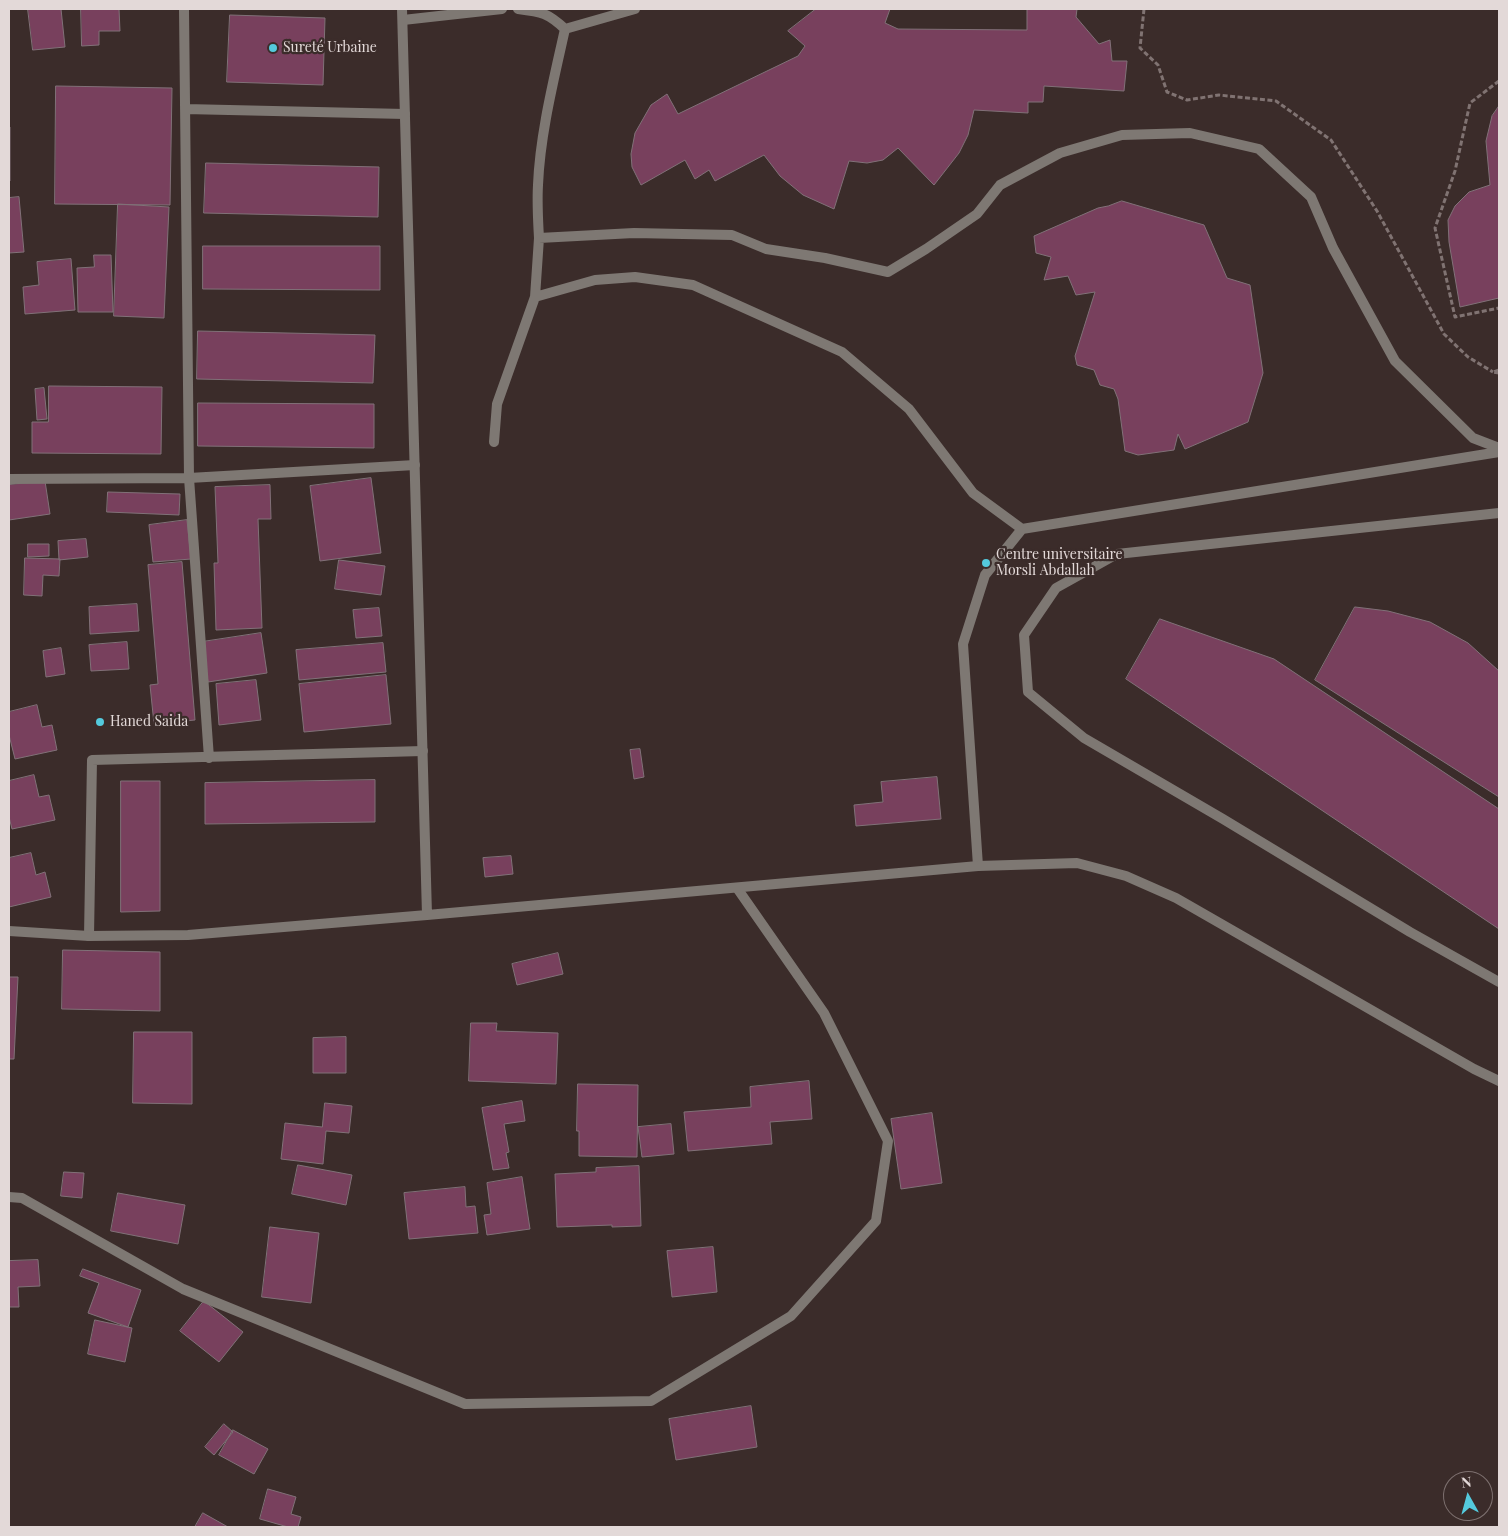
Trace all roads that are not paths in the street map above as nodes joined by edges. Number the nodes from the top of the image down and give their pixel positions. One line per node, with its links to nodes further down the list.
1 (184, 9): 8 (street)
2 (402, 9): 6 (street)
3 (502, 9): 6 (street)
4 (518, 9): 7 (street)
5 (635, 9): 7 (street)
6 (403, 20): 9 (street)
7 (565, 29): 10 (street)
8 (185, 109): 9 (street); 15 (street)
9 (406, 114): 14 (street)
10 (539, 238): 11 (street); 13 (street)
11 (535, 297): 12 (street); 18 (street)
12 (494, 442)
13 (1499, 450): 18 (street)
14 (415, 465): 15 (street); 19 (street)
15 (189, 478): 16 (street); 20 (street)
16 (9, 479)
17 (1499, 513): 26 (street)
18 (1022, 529): 21 (street)
19 (423, 751): 20 (street); 23 (street)
20 (209, 758): 25 (street)
21 (978, 866): 22 (street); 27 (street)
22 (737, 888): 23 (street); 28 (street)
23 (427, 916): 25 (street)
24 (9, 931): 25 (street)
25 (90, 936)
26 (1499, 982)
27 (1499, 1081)
28 (9, 1197)

